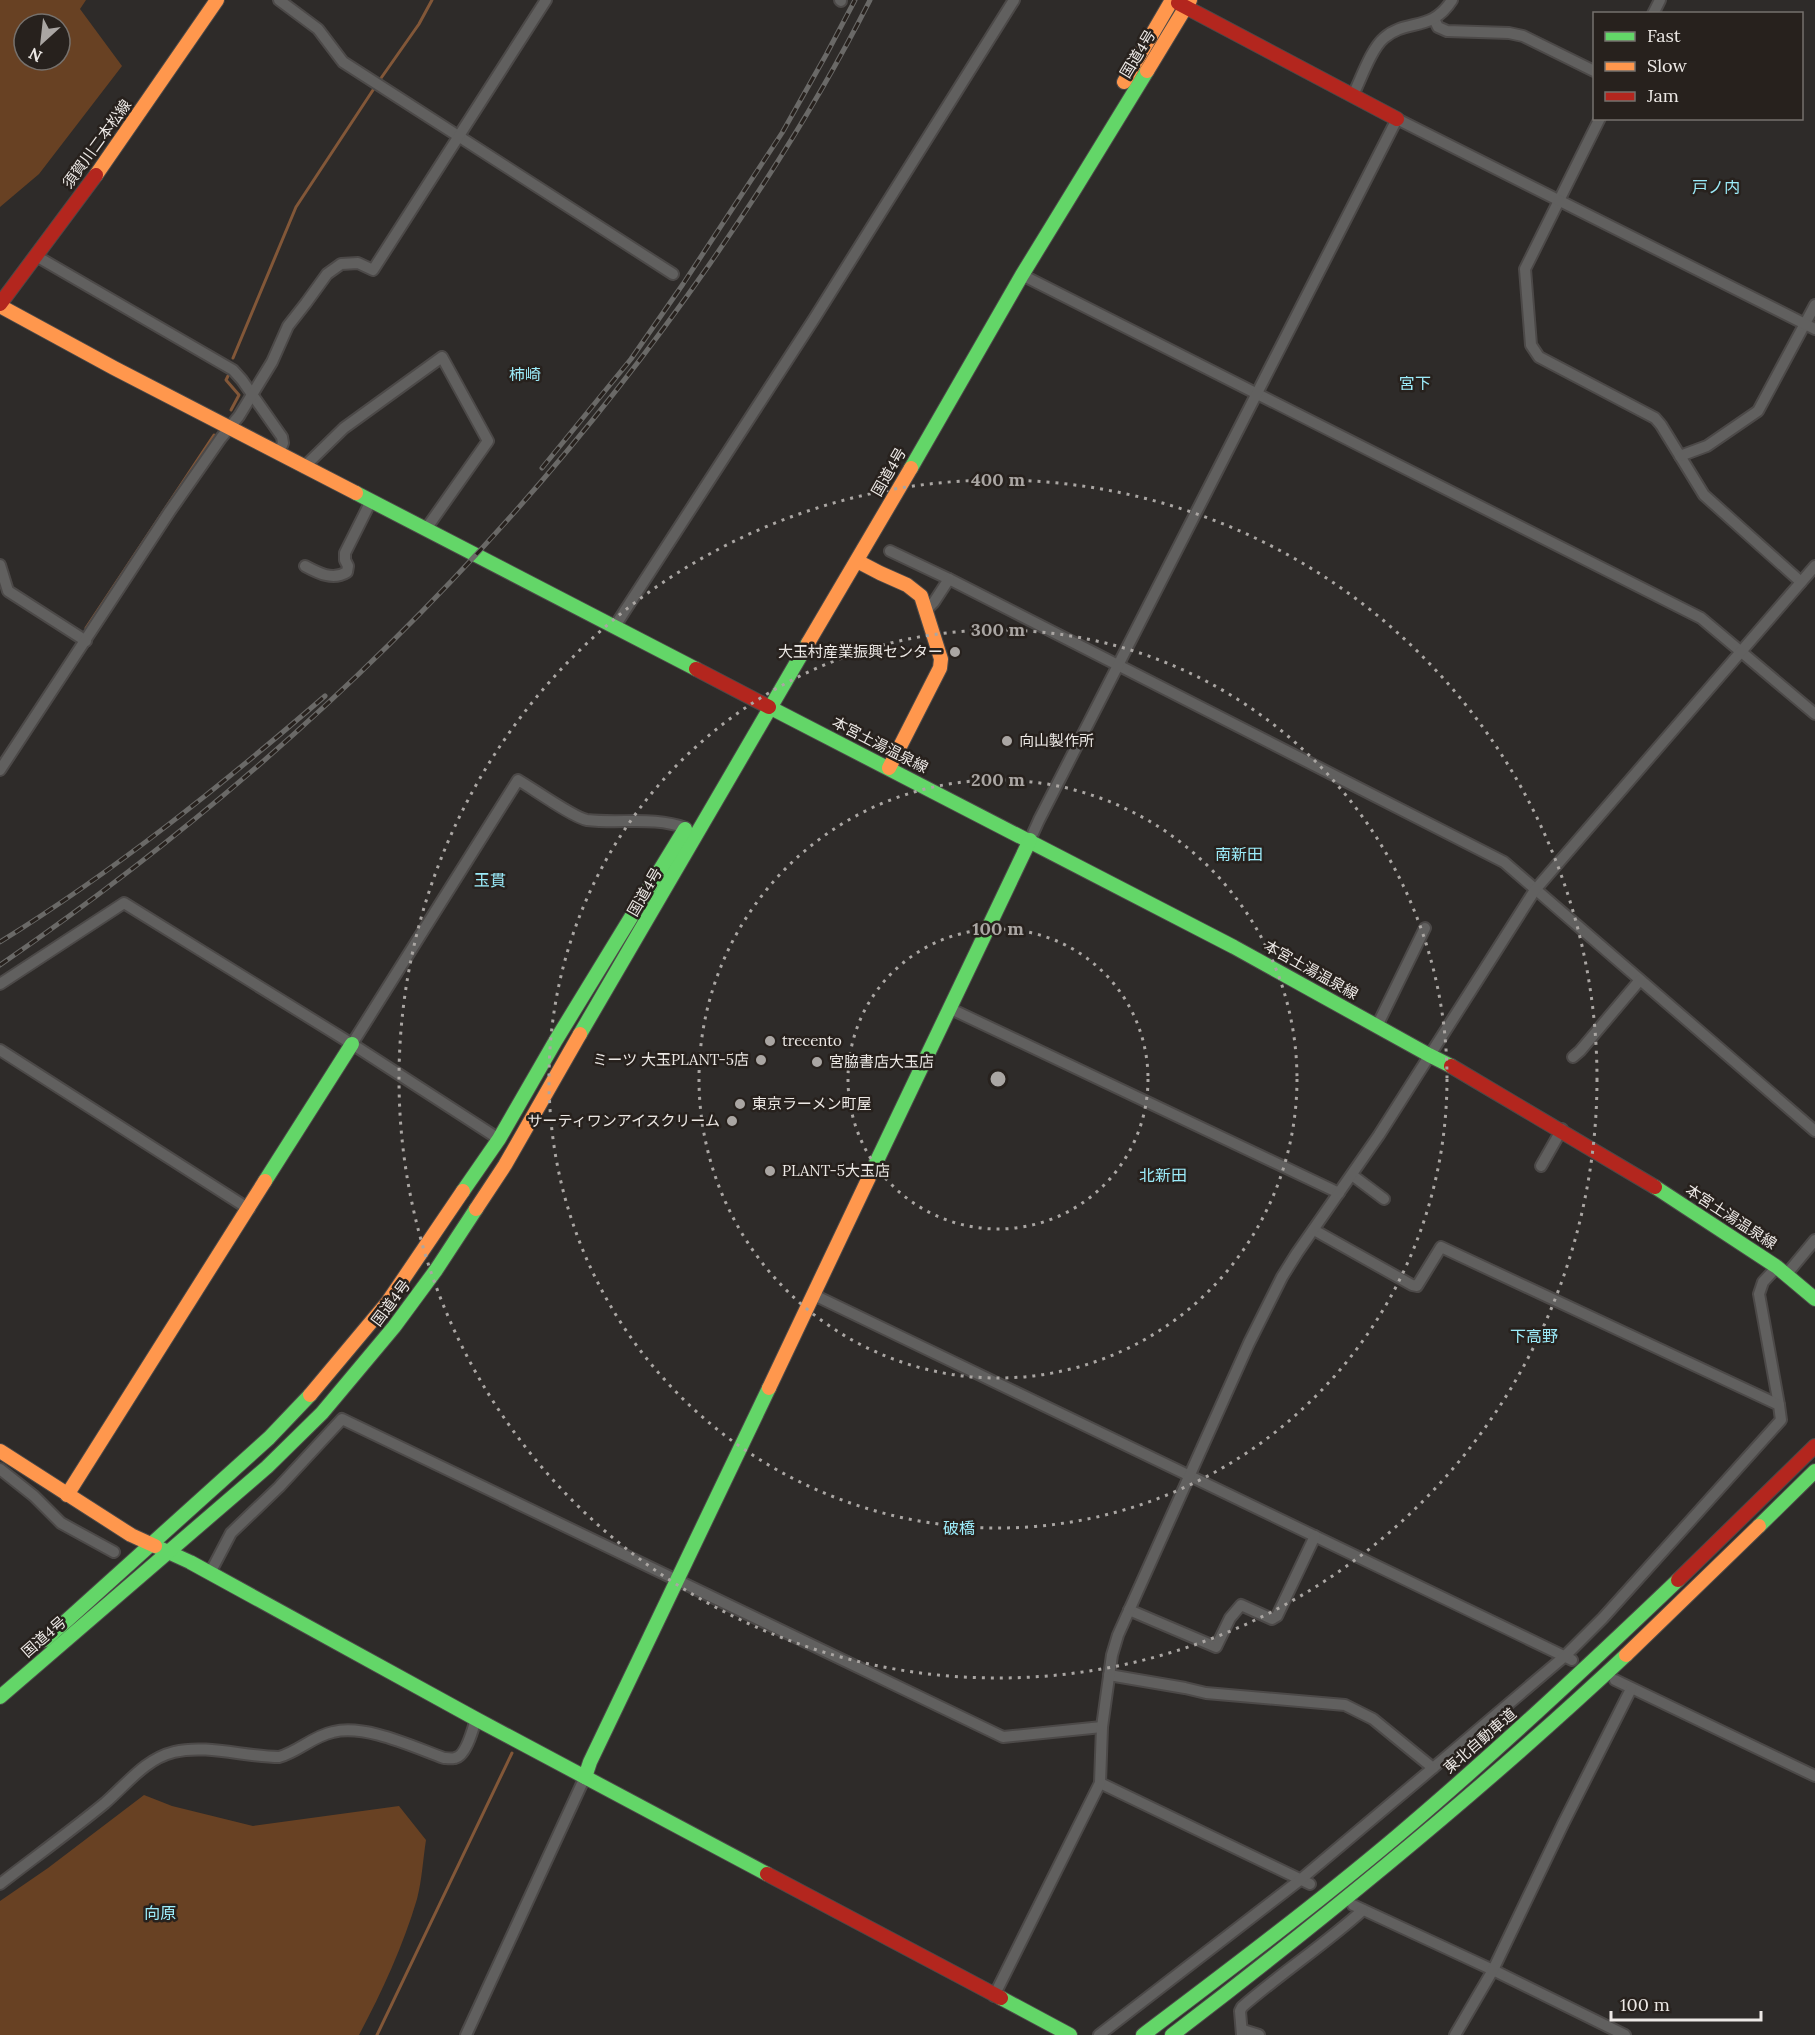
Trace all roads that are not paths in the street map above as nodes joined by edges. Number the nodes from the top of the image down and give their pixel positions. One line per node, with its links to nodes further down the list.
1 (217, 0): 15 (main road, 須賀川二本松線)
2 (279, 0): 13 (street)
3 (546, 0): 13 (street)
4 (1014, 0): 37 (street)
5 (1172, 0): 7 (main road); 41 (main road, 国道4号)
6 (1452, 0): 8 (street)
7 (1187, 4): 10 (main road); 17 (main road, 国道4号)
8 (1434, 19): 9 (street); 10 (street)
9 (1593, 71)
10 (1353, 95): 11 (main road)
11 (1397, 119): 14 (street); 21 (street)
12 (1599, 120): 14 (street)
13 (459, 137): 16 (street); 22 (street)
14 (1558, 200): 20 (street); 25 (street)
15 (36, 256): 18 (main road, 須賀川二本松線); 22 (street)
16 (673, 274)
17 (1022, 275): 21 (street); 30 (main road, 国道4号)
18 (0, 305): 23 (main road, 本宮土湯温泉線)
19 (1815, 305): 20 (street)
20 (1810, 327): 25 (street)
21 (1258, 394): 39 (street); 40 (street)
22 (253, 395): 23 (street); 24 (street)
23 (230, 428): 24 (main road, 本宮土湯温泉線); 38 (street)
24 (279, 453): 26 (main road, 本宮土湯温泉線)
25 (1680, 456): 35 (street)
26 (304, 467): 27 (main road, 本宮土湯温泉線); 28 (street)
27 (371, 501): 28 (main road, 本宮土湯温泉線); 32 (street)
28 (426, 530): 37 (main road, 本宮土湯温泉線)
29 (890, 551): 34 (street)
30 (857, 561): 36 (main road); 42 (main road, 国道4号)
31 (0, 565): 38 (street)
32 (305, 566)
33 (1815, 566): 35 (street)
34 (949, 579): 36 (street); 40 (street)
35 (1801, 582): 39 (street)
36 (926, 610): 44 (main road)
37 (615, 626): 42 (main road, 本宮土湯温泉線)
38 (86, 642): 45 (street)
39 (1742, 651): 43 (street); 48 (street)
40 (1117, 665): 47 (street); 48 (street)
41 (775, 672)
42 (758, 706): 44 (main road, 本宮土湯温泉線); 46 (main road, 国道4号); 82 (main road, 国道4号)
43 (1815, 714)
44 (889, 768): 47 (main road, 本宮土湯温泉線)
45 (0, 770)
46 (686, 828): 54 (street); 60 (main road, 国道4号)
47 (1030, 840): 52 (main road); 53 (main road, 本宮土湯温泉線)
48 (1535, 890): 50 (street); 56 (street)
49 (1425, 928): 53 (street)
50 (1640, 980): 57 (street); 59 (street)
51 (0, 984): 54 (street)
52 (951, 1009): 63 (street); 69 (main road)
53 (1377, 1026): 56 (main road, 本宮土湯温泉線)
54 (352, 1044): 60 (street); 65 (main road)
55 (0, 1050): 65 (street)
56 (1429, 1055): 58 (main road, 本宮土湯温泉線); 62 (street)
57 (1573, 1057)
58 (1562, 1130): 61 (street); 68 (main road, 本宮土湯温泉線)
59 (1815, 1131)
60 (499, 1139): 80 (main road, 国道4号)
61 (1541, 1166)
62 (1352, 1175): 63 (street); 64 (street)
63 (1339, 1193): 66 (street)
64 (1384, 1198)
65 (249, 1209): 77 (main road)
66 (1314, 1230): 71 (street); 76 (street)
67 (1815, 1240): 68 (street)
68 (1781, 1271): 70 (main road, 本宮土湯温泉線); 71 (street)
69 (813, 1295): 76 (street); 84 (main road)
70 (1815, 1299)
71 (1779, 1405): 86 (street)
72 (1815, 1446): 106 (main road, 東北自動車道)
73 (0, 1451): 77 (main road)
74 (0, 1469): 78 (street)
75 (1815, 1471): 107 (main road)
76 (1188, 1476): 79 (street); 85 (street)
77 (62, 1492): 78 (street); 80 (main road)
78 (45, 1506): 81 (street)
79 (1315, 1536): 85 (street); 86 (street)
80 (150, 1544): 82 (main road); 88 (main road, 国道4号)
81 (114, 1552)
82 (167, 1552): 83 (main road); 91 (main road, 国道4号)
83 (210, 1573): 84 (street); 92 (main road)
84 (678, 1579): 93 (street); 96 (main road)
85 (1129, 1610): 87 (street)
86 (1569, 1658): 94 (street)
87 (1109, 1676): 93 (street); 94 (street)
88 (0, 1680)
89 (1615, 1680): 90 (street)
90 (1631, 1689): 95 (street); 100 (street)
91 (0, 1697)
92 (476, 1719): 96 (main road); 99 (street)
93 (1102, 1727): 97 (street)
94 (1433, 1768): 98 (street)
95 (1815, 1776)
96 (585, 1777): 101 (main road); 103 (street)
97 (1100, 1783): 98 (street); 101 (street)
98 (1305, 1882): 105 (street)
99 (0, 1884)
100 (1493, 1970): 102 (street); 109 (street); 110 (street)
101 (994, 1996): 104 (main road)
102 (1242, 2033): 108 (street)
103 (466, 2035)
104 (1070, 2035)
105 (1099, 2035)
106 (1143, 2035)
107 (1172, 2035)
108 (1259, 2035)
109 (1455, 2035)
110 (1625, 2035)

